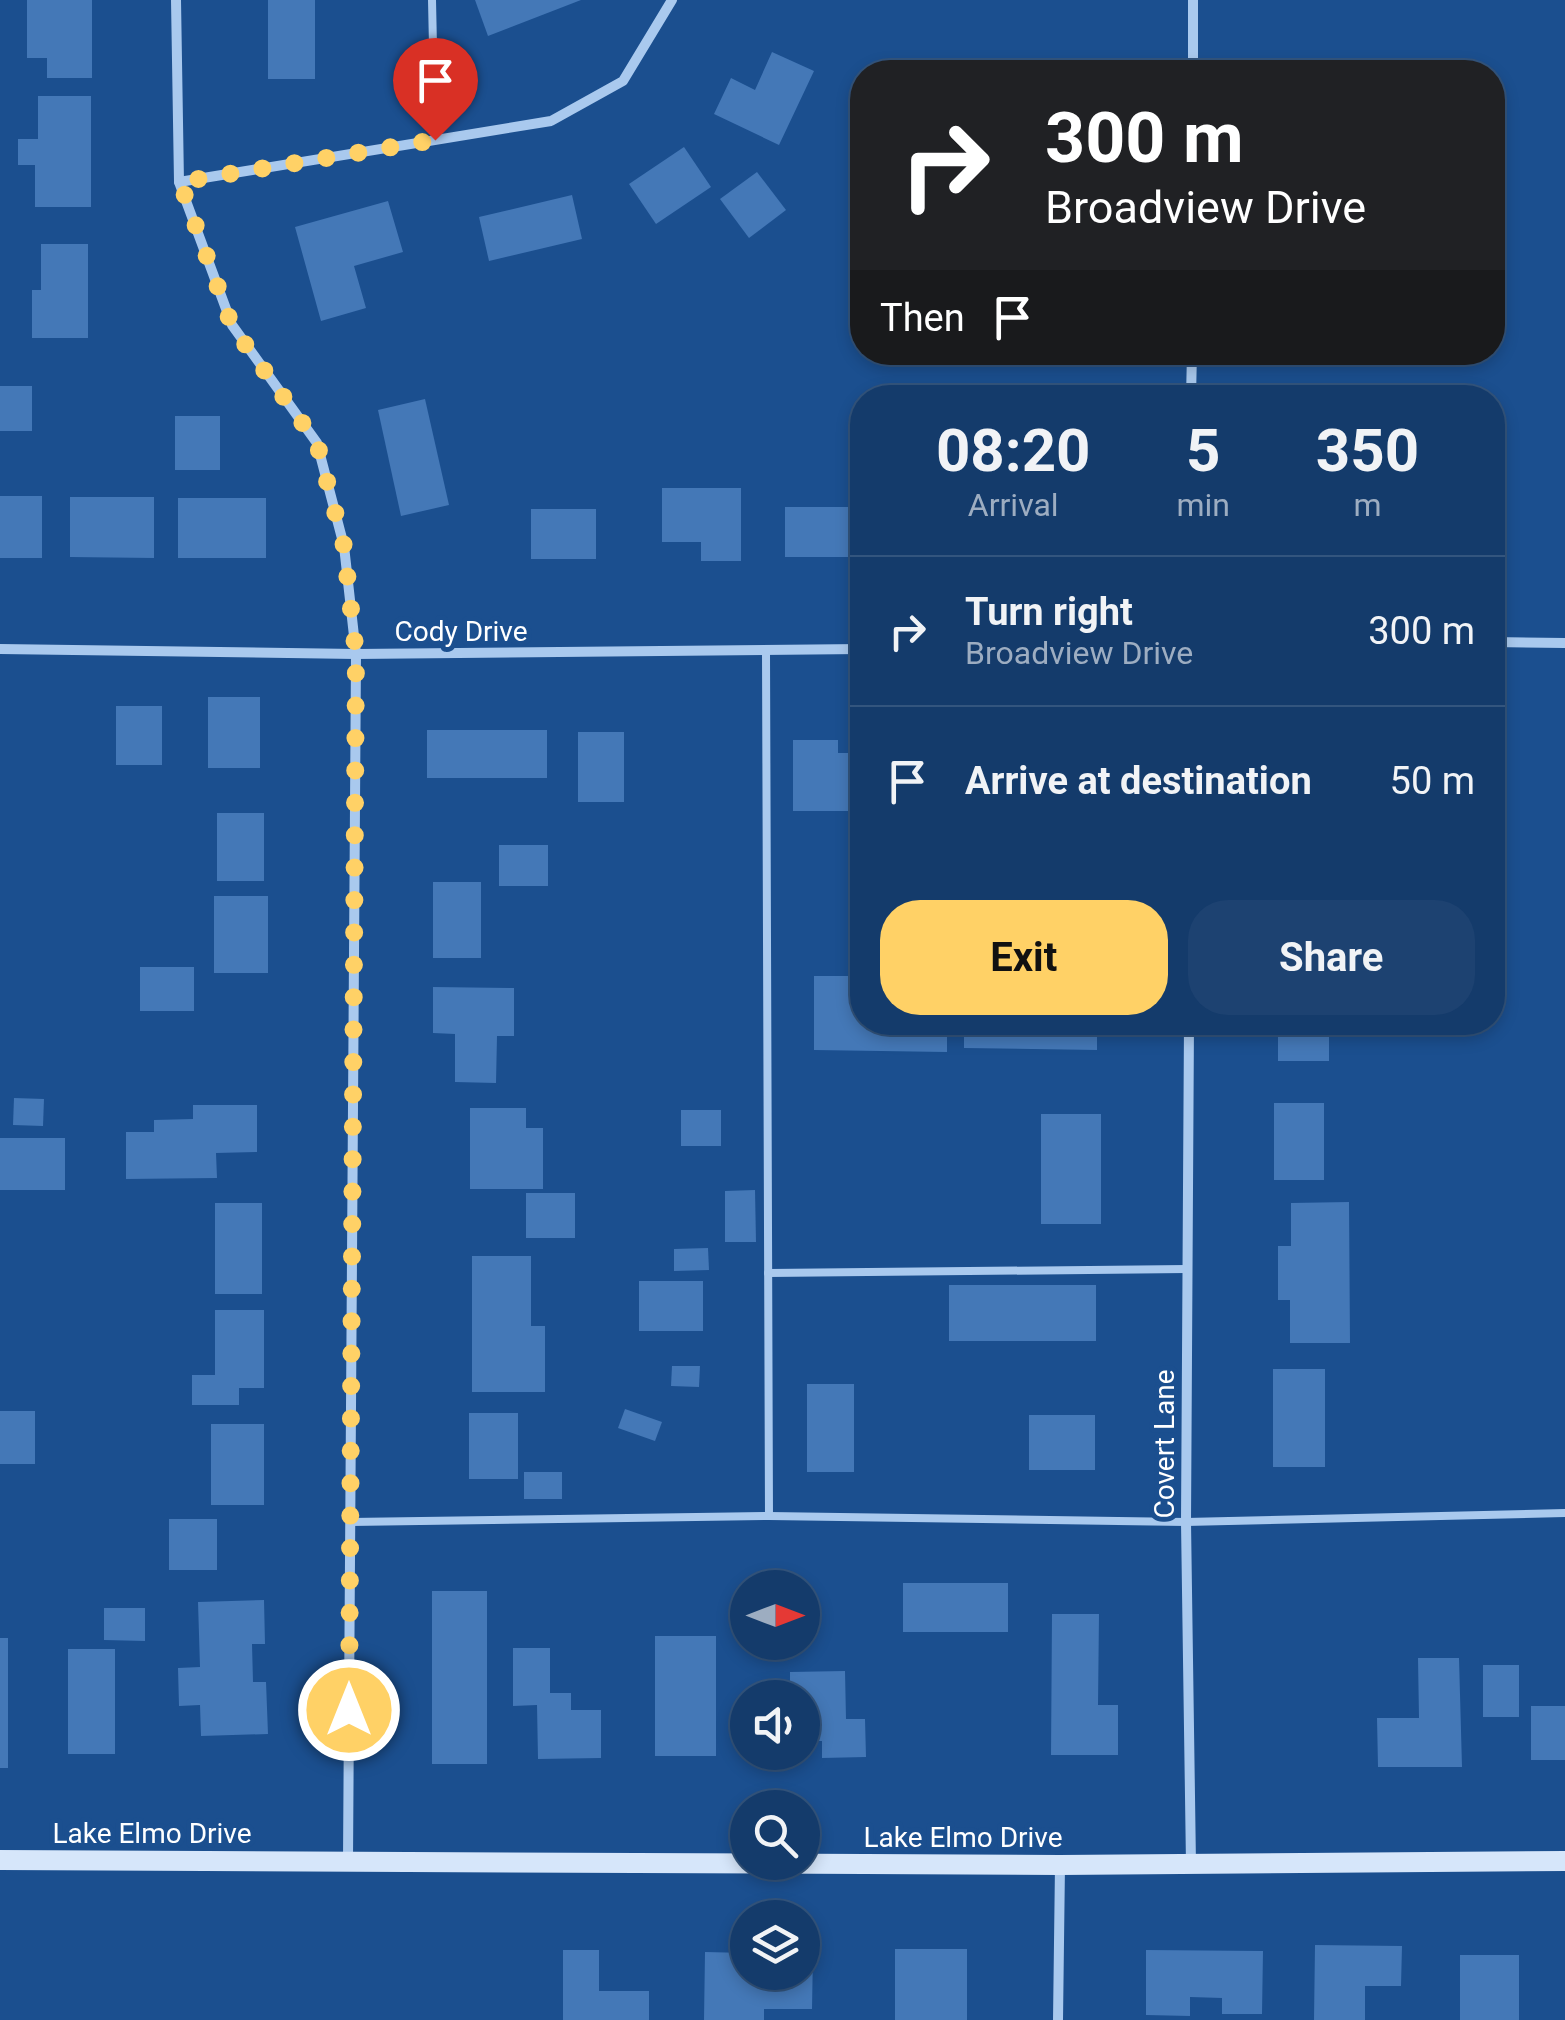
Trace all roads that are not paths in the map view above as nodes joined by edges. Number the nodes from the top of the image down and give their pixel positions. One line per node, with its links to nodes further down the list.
1 (176, 0): 7 (street)
2 (432, 0): 6 (lane)
3 (672, 0): 6 (street)
4 (1193, 0): 5 (street)
5 (1193, 60)
6 (435, 140): 7 (street)
7 (180, 182): 13 (street)
8 (1505, 642): 9 (street)
9 (1565, 643)
10 (0, 649): 13 (street, Cody Drive)
11 (850, 650): 12 (street, Cody Drive)
12 (766, 652): 13 (street, Cody Drive); 16 (lane)
13 (356, 654): 19 (street)
14 (1188, 1035): 15 (street, Covert Lane)
15 (1188, 1269): 16 (lane); 20 (street, Covert Lane)
16 (768, 1273): 18 (lane)
17 (1565, 1513): 20 (lane)
18 (769, 1516): 19 (lane); 20 (lane)
19 (350, 1522): 22 (street)
20 (1186, 1522): 25 (street, Covert Lane)
21 (0, 1860): 22 (street, Lake Elmo Drive)
22 (348, 1860): 24 (street, Lake Elmo Drive)
23 (1565, 1860): 25 (street, Lake Elmo Drive)
24 (1060, 1865): 25 (street, Lake Elmo Drive); 26 (street)
25 (1191, 1865)
26 (1058, 2020)

